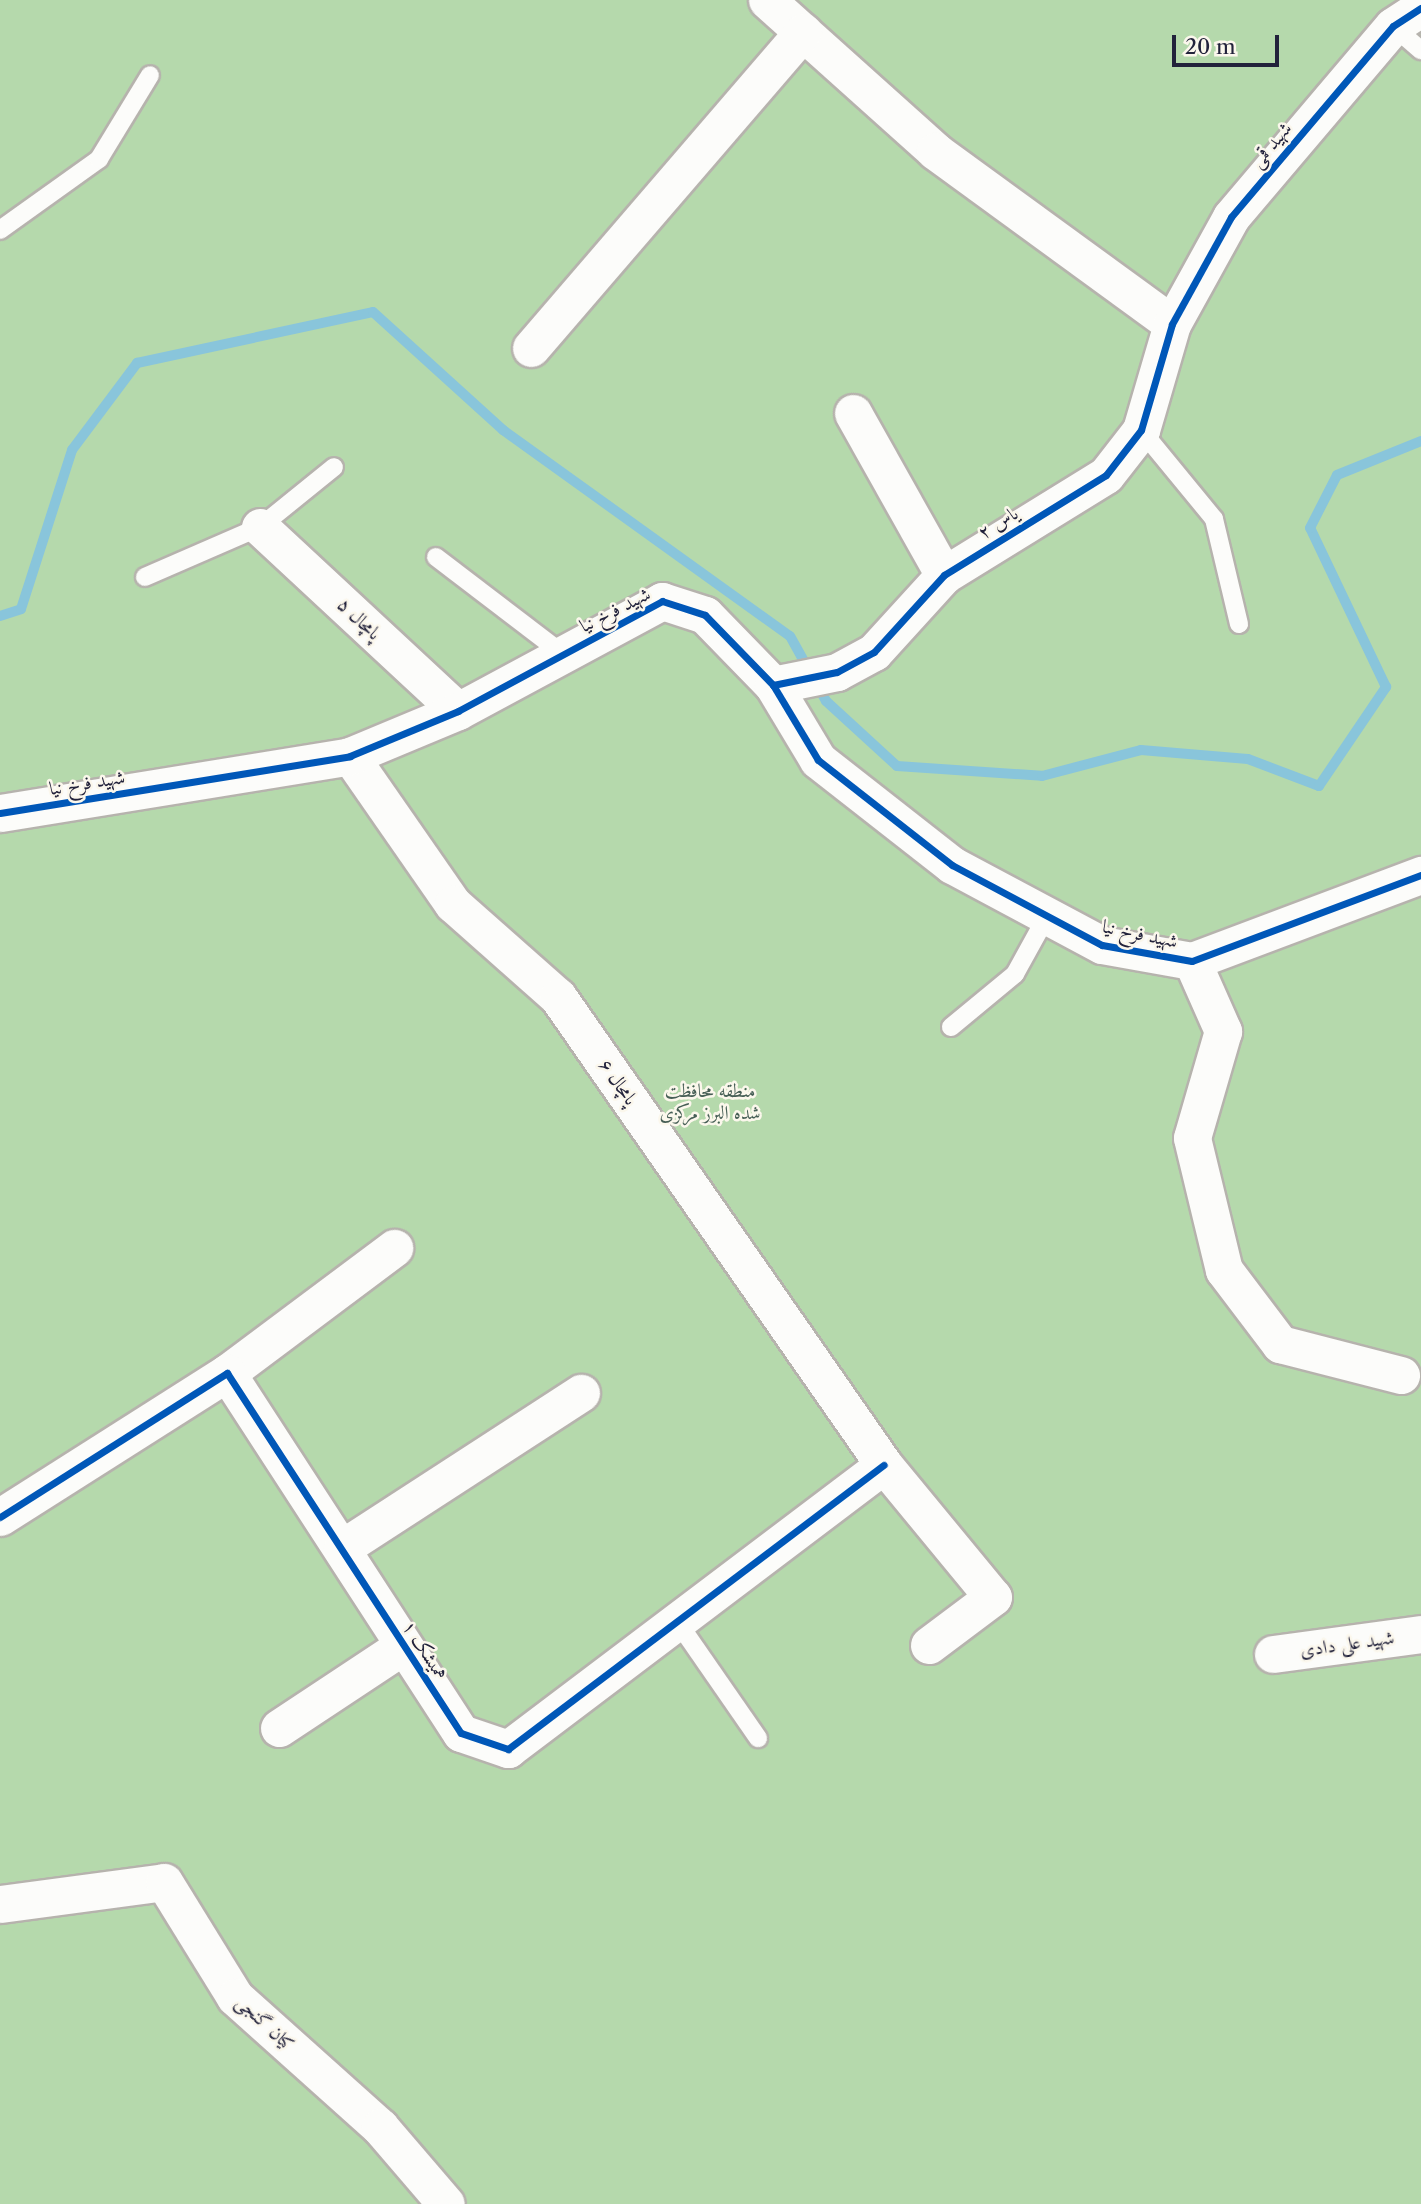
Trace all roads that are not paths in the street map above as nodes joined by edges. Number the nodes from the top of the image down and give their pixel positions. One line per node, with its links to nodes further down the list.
1 (767, 0): 3 (street)
2 (1407, 17): 4 (lane); 7 (street, شهید قمی)
3 (803, 32): 7 (street); 8 (street)
4 (1421, 50)
5 (150, 75): 6 (lane)
6 (0, 230)
7 (1172, 324): 10 (street, یاس ۲)
8 (531, 348)
9 (853, 413): 14 (street)
10 (1141, 430): 14 (street, یاس ۲); 16 (lane)
11 (334, 467): 12 (lane)
12 (260, 527): 15 (lane); 19 (street, پامچال ۵)
13 (436, 558): 17 (lane)
14 (944, 575): 18 (street, یاس ۲)
15 (145, 577)
16 (1239, 624)
17 (563, 654): 18 (street, شهید فرخ نیا); 19 (street, شهید فرخ نیا)
18 (785, 683): 23 (street, شهید فرخ نیا)
19 (458, 711): 20 (street, شهید فرخ نیا)
20 (350, 756): 21 (street, شهید فرخ نیا); 30 (street, پامچال ۶)
21 (0, 813)
22 (1421, 875): 24 (street, شهید فرخ نیا)
23 (1047, 916): 24 (street, شهید فرخ نیا); 25 (lane)
24 (1192, 961): 28 (street)
25 (951, 1027)
26 (394, 1248): 27 (street)
27 (227, 1373): 31 (street); 32 (street, همیشک ۱)
28 (1401, 1375)
29 (581, 1393): 32 (street)
30 (884, 1465): 33 (street, همیشک ۱); 35 (street, پامچال ۶)
31 (0, 1517)
32 (342, 1548): 36 (street, همیشک ۱)
33 (679, 1624): 36 (street, همیشک ۱); 39 (lane)
34 (1421, 1634): 37 (street, شهید علی دادی)
35 (929, 1645)
36 (402, 1646): 38 (street)
37 (1273, 1654)
38 (279, 1728)
39 (758, 1738)
40 (0, 1904): 41 (street, کیان گنجی)
41 (446, 2204)

